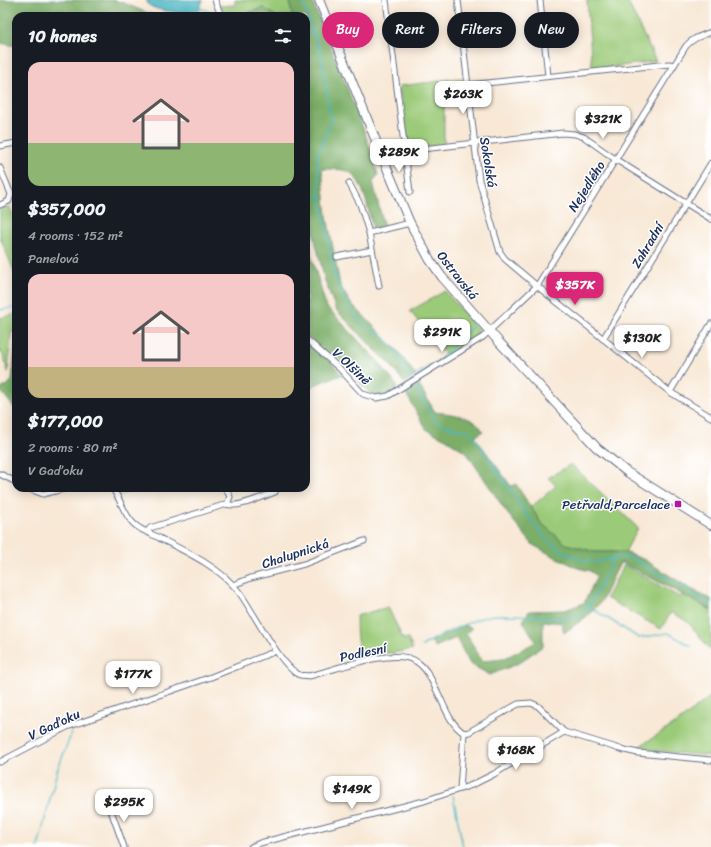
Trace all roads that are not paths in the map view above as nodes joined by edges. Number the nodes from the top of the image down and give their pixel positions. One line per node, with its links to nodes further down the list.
1 (215, 0): 6 (street)
2 (319, 0): 23 (main road, Ostravská)
3 (386, 0): 14 (street)
4 (458, 0): 10 (street, Sokolská)
5 (540, 0): 9 (street)
6 (220, 12)
7 (711, 32): 8 (street, Nejedlého)
8 (674, 65): 9 (street); 15 (street, Nejedlého)
9 (548, 76): 10 (street)
10 (468, 85): 12 (street, Sokolská)
11 (12, 144): 13 (street)
12 (474, 144): 14 (street); 15 (street); 28 (street, Sokolská)
13 (0, 146)
14 (405, 151): 19 (street)
15 (616, 159): 20 (street); 28 (street, Nejedlého)
16 (711, 163): 20 (street, Zahradní)
17 (0, 168): 21 (street)
18 (349, 183): 24 (street)
19 (410, 192)
20 (686, 204): 22 (street); 31 (street, Zahradní)
21 (0, 205)
22 (711, 219)
23 (410, 223): 24 (street); 30 (main road, Ostravská)
24 (369, 233): 25 (street)
25 (372, 250): 26 (street); 27 (street)
26 (337, 257)
27 (379, 286)
28 (537, 286): 30 (street, Nejedlého); 31 (street, Sokolská)
29 (711, 324): 33 (street)
30 (490, 331): 32 (street, V Olšině); 43 (main road, Ostravská)
31 (603, 339): 33 (street, Sokolská)
32 (310, 342)
33 (670, 392): 34 (street, Sokolská)
34 (711, 417)
35 (0, 474): 36 (street)
36 (12, 480)
37 (38, 492): 38 (street)
38 (51, 492)
39 (114, 492): 44 (street, Podlesní)
40 (228, 492): 42 (street)
41 (275, 492): 42 (street)
42 (227, 504): 44 (street)
43 (711, 525)
44 (147, 532): 46 (street, Podlesní)
45 (364, 541): 46 (street, Chalupnická)
46 (233, 585): 47 (street, Podlesní)
47 (276, 651): 49 (street, Podlesní); 51 (street, V Gaďoku)
48 (564, 732): 49 (street); 50 (street); 52 (street)
49 (464, 733): 52 (street)
50 (711, 760)
51 (0, 762)
52 (460, 789): 55 (street)
53 (109, 805): 54 (street)
54 (124, 847)
55 (251, 847)

